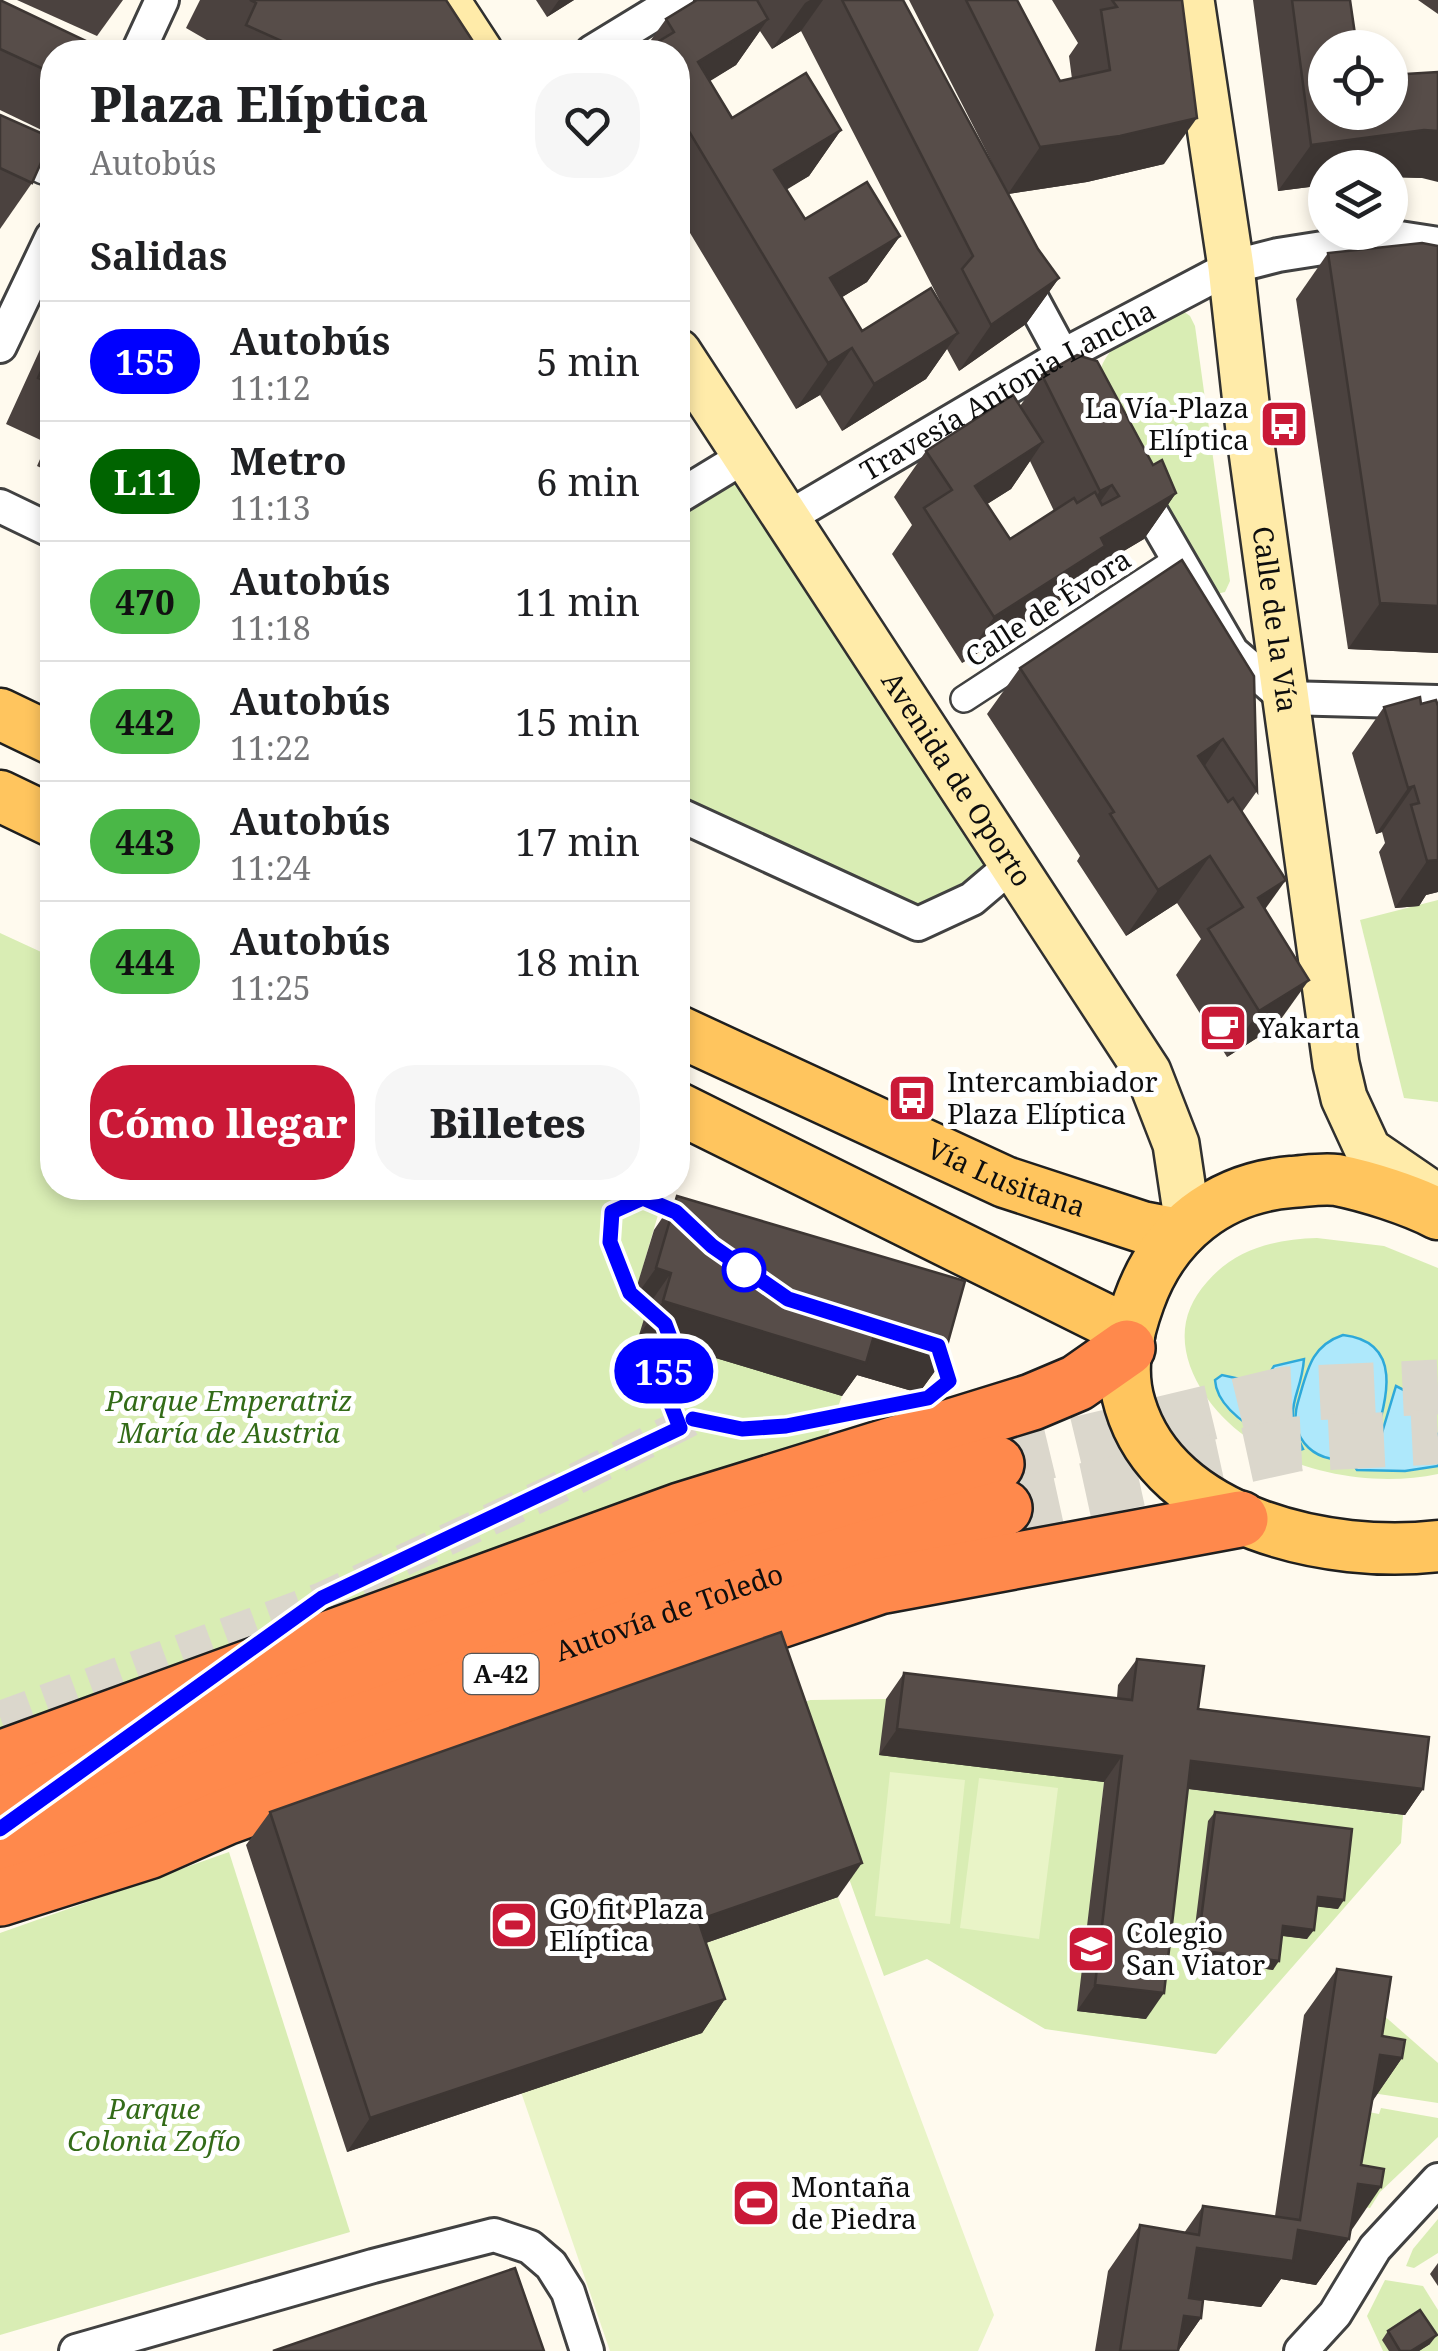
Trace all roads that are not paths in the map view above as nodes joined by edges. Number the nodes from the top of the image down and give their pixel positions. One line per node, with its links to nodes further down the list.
1 (162, 0): 5 (street)
2 (446, 0): 6 (main road)
3 (678, 0): 7 (street)
4 (1190, 0): 9 (main road, Calle de la Vía)
5 (144, 40)
6 (472, 40)
7 (612, 40)
8 (1169, 50): 9 (street)
9 (1206, 117): 14 (main road, Calle de la Vía)
10 (0, 151): 11 (street)
11 (40, 170)
12 (1000, 239): 17 (street)
13 (1438, 244): 14 (street, Travesía Antonia Lancha)
14 (1231, 267): 17 (street, Travesía Antonia Lancha); 27 (main road, Calle de la Vía)
15 (40, 295): 16 (street)
16 (0, 346)
17 (1062, 356): 19 (street); 24 (street, Travesía Antonia Lancha)
18 (690, 370): 21 (main road, Avenida de Oporto)
19 (1096, 418)
20 (1115, 449): 27 (street)
21 (747, 455): 22 (street); 24 (main road, Avenida de Oporto)
22 (690, 489)
23 (0, 506): 25 (street)
24 (787, 518): 35 (main road, Avenida de Oporto)
25 (40, 525)
26 (1166, 567): 28 (street, Calle de Évora)
27 (1285, 698): 29 (street); 38 (main road, Calle de la Vía)
28 (964, 699)
29 (1438, 702)
30 (0, 714): 31 (main road)
31 (40, 733)
32 (0, 796): 33 (main road)
33 (40, 815)
34 (690, 820): 35 (street)
35 (1012, 865): 40 (main road, Avenida de Oporto)
36 (690, 1037): 40 (main road, Vía Lusitana)
37 (690, 1114): 41 (main road)
38 (1438, 1198)
39 (1438, 1214): 40 (main road)
40 (1184, 1230): 41 (main road)
41 (1128, 1342): 42 (main road); 44 (highway)
42 (1240, 1518): 43 (main road); 47 (highway)
43 (1428, 1556)
44 (0, 1759)
45 (0, 1805): 46 (highway, Autovía de Toledo / A-42)
46 (0, 1850)
47 (0, 1898)
48 (1438, 2180): 49 (street)
49 (1335, 2314): 52 (street); 53 (street)
50 (76, 2351): 51 (street)
51 (587, 2351)
52 (1301, 2351)
53 (1333, 2351)

